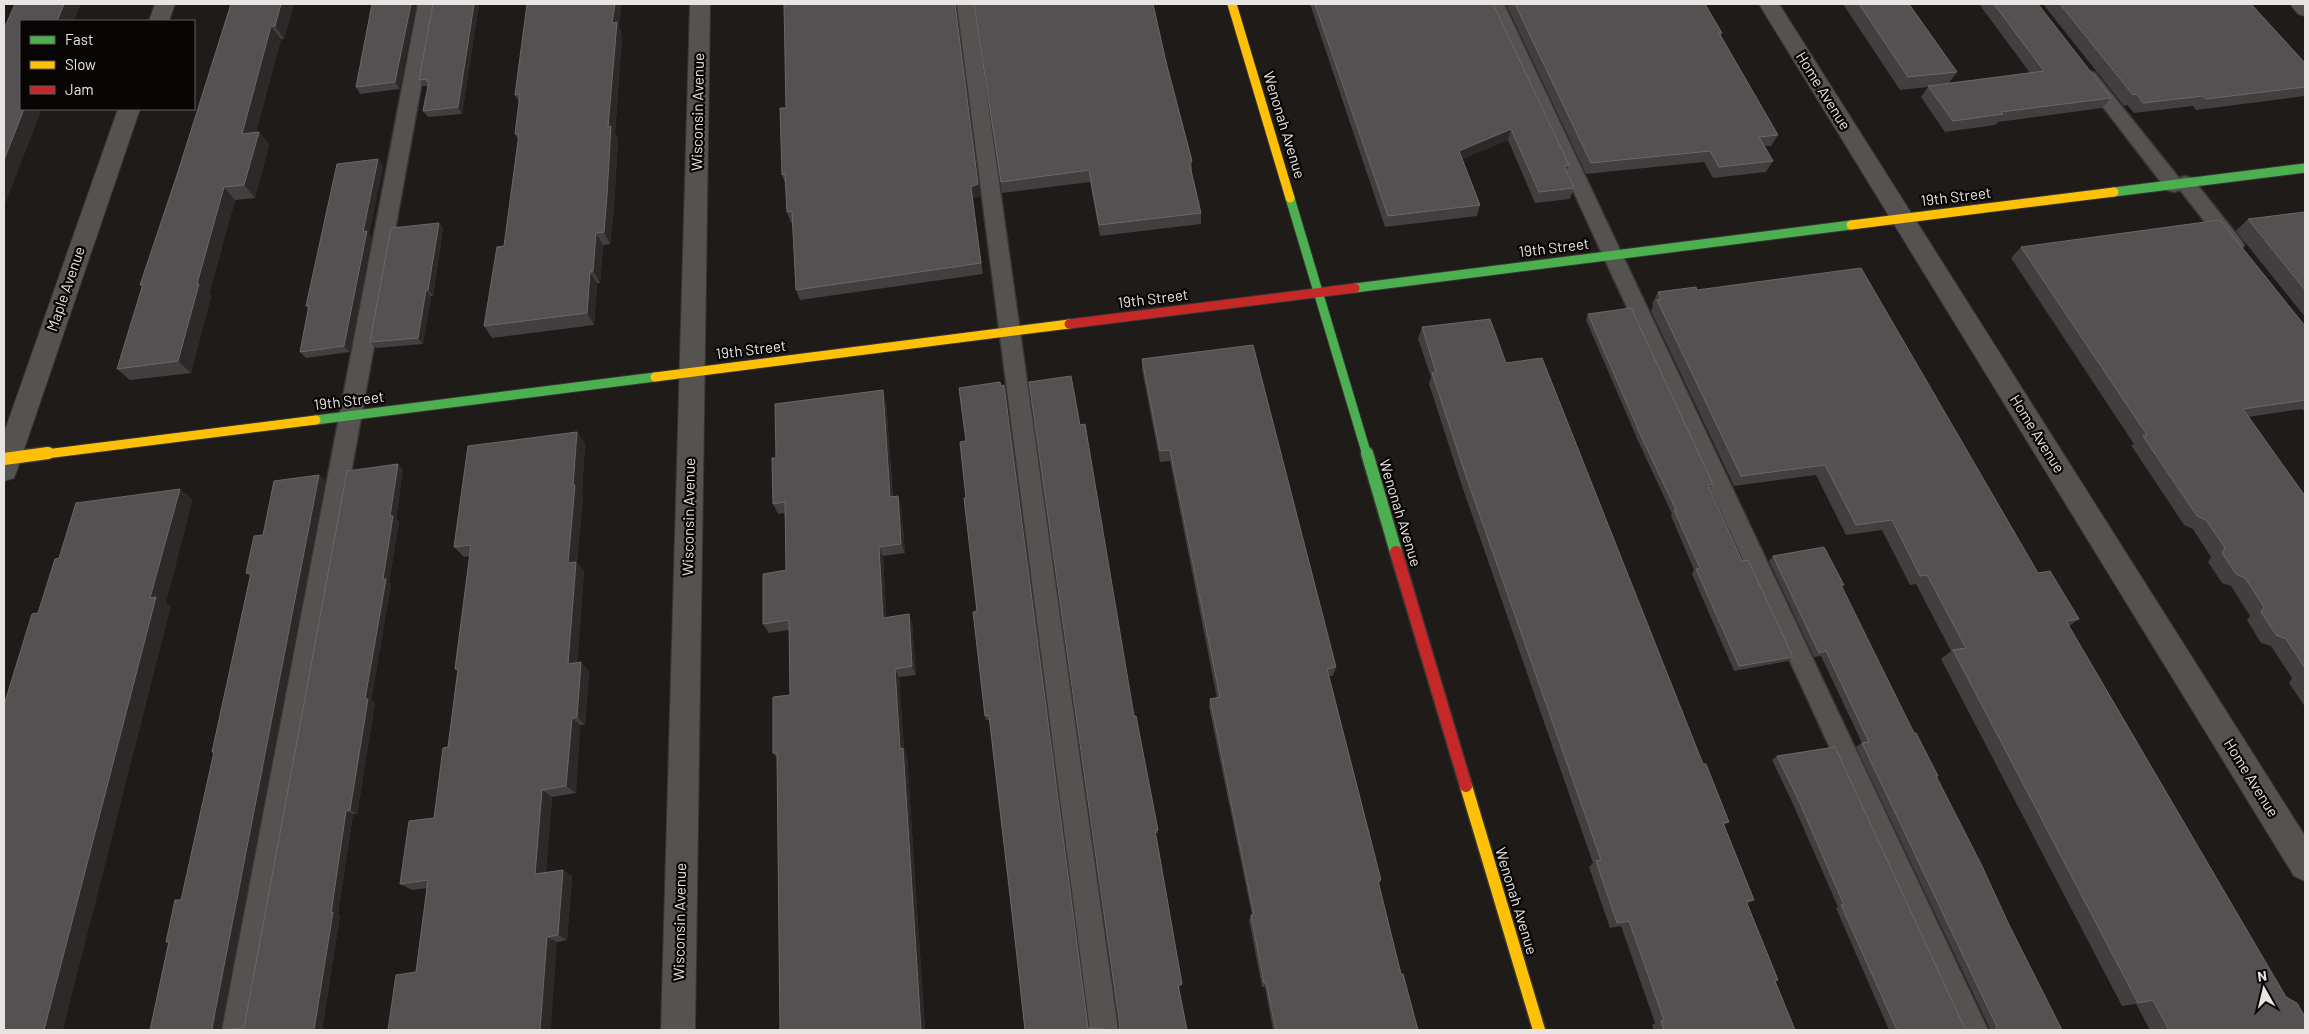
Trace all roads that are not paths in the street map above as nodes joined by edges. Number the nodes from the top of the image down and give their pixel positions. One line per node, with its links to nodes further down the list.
1 (165, 4): 10 (street)
2 (427, 4): 21 (lane)
3 (700, 4): 20 (street, Wisconsin Avenue)
4 (965, 4): 19 (lane)
5 (1232, 4): 18 (street, Wenonah Avenue)
6 (1495, 4): 16 (lane)
7 (1769, 4): 15 (street, Home Avenue)
8 (2300, 4): 9 (street)
9 (2305, 9)
10 (159, 20)
11 (2079, 64): 14 (lane)
12 (128, 110): 22 (street, Maple Avenue)
13 (2305, 168): 14 (street, 19th Street)
14 (2179, 184): 15 (street, 19th Street); 17 (lane)
15 (1903, 219): 16 (street, 19th Street); 23 (street, Home Avenue)
16 (1612, 256): 18 (street, 19th Street); 28 (lane)
17 (2247, 261)
18 (1318, 293): 19 (street, 19th Street); 27 (street, Wenonah Avenue)
19 (1009, 332): 20 (street, 19th Street); 26 (lane)
20 (692, 372): 21 (street, 19th Street); 25 (street, Wisconsin Avenue)
21 (350, 416): 22 (street, 19th Street); 24 (lane)
22 (5, 463)
23 (2305, 865)
24 (236, 1030)
25 (678, 1030)
26 (1104, 1030)
27 (1539, 1030)
28 (1974, 1030)

